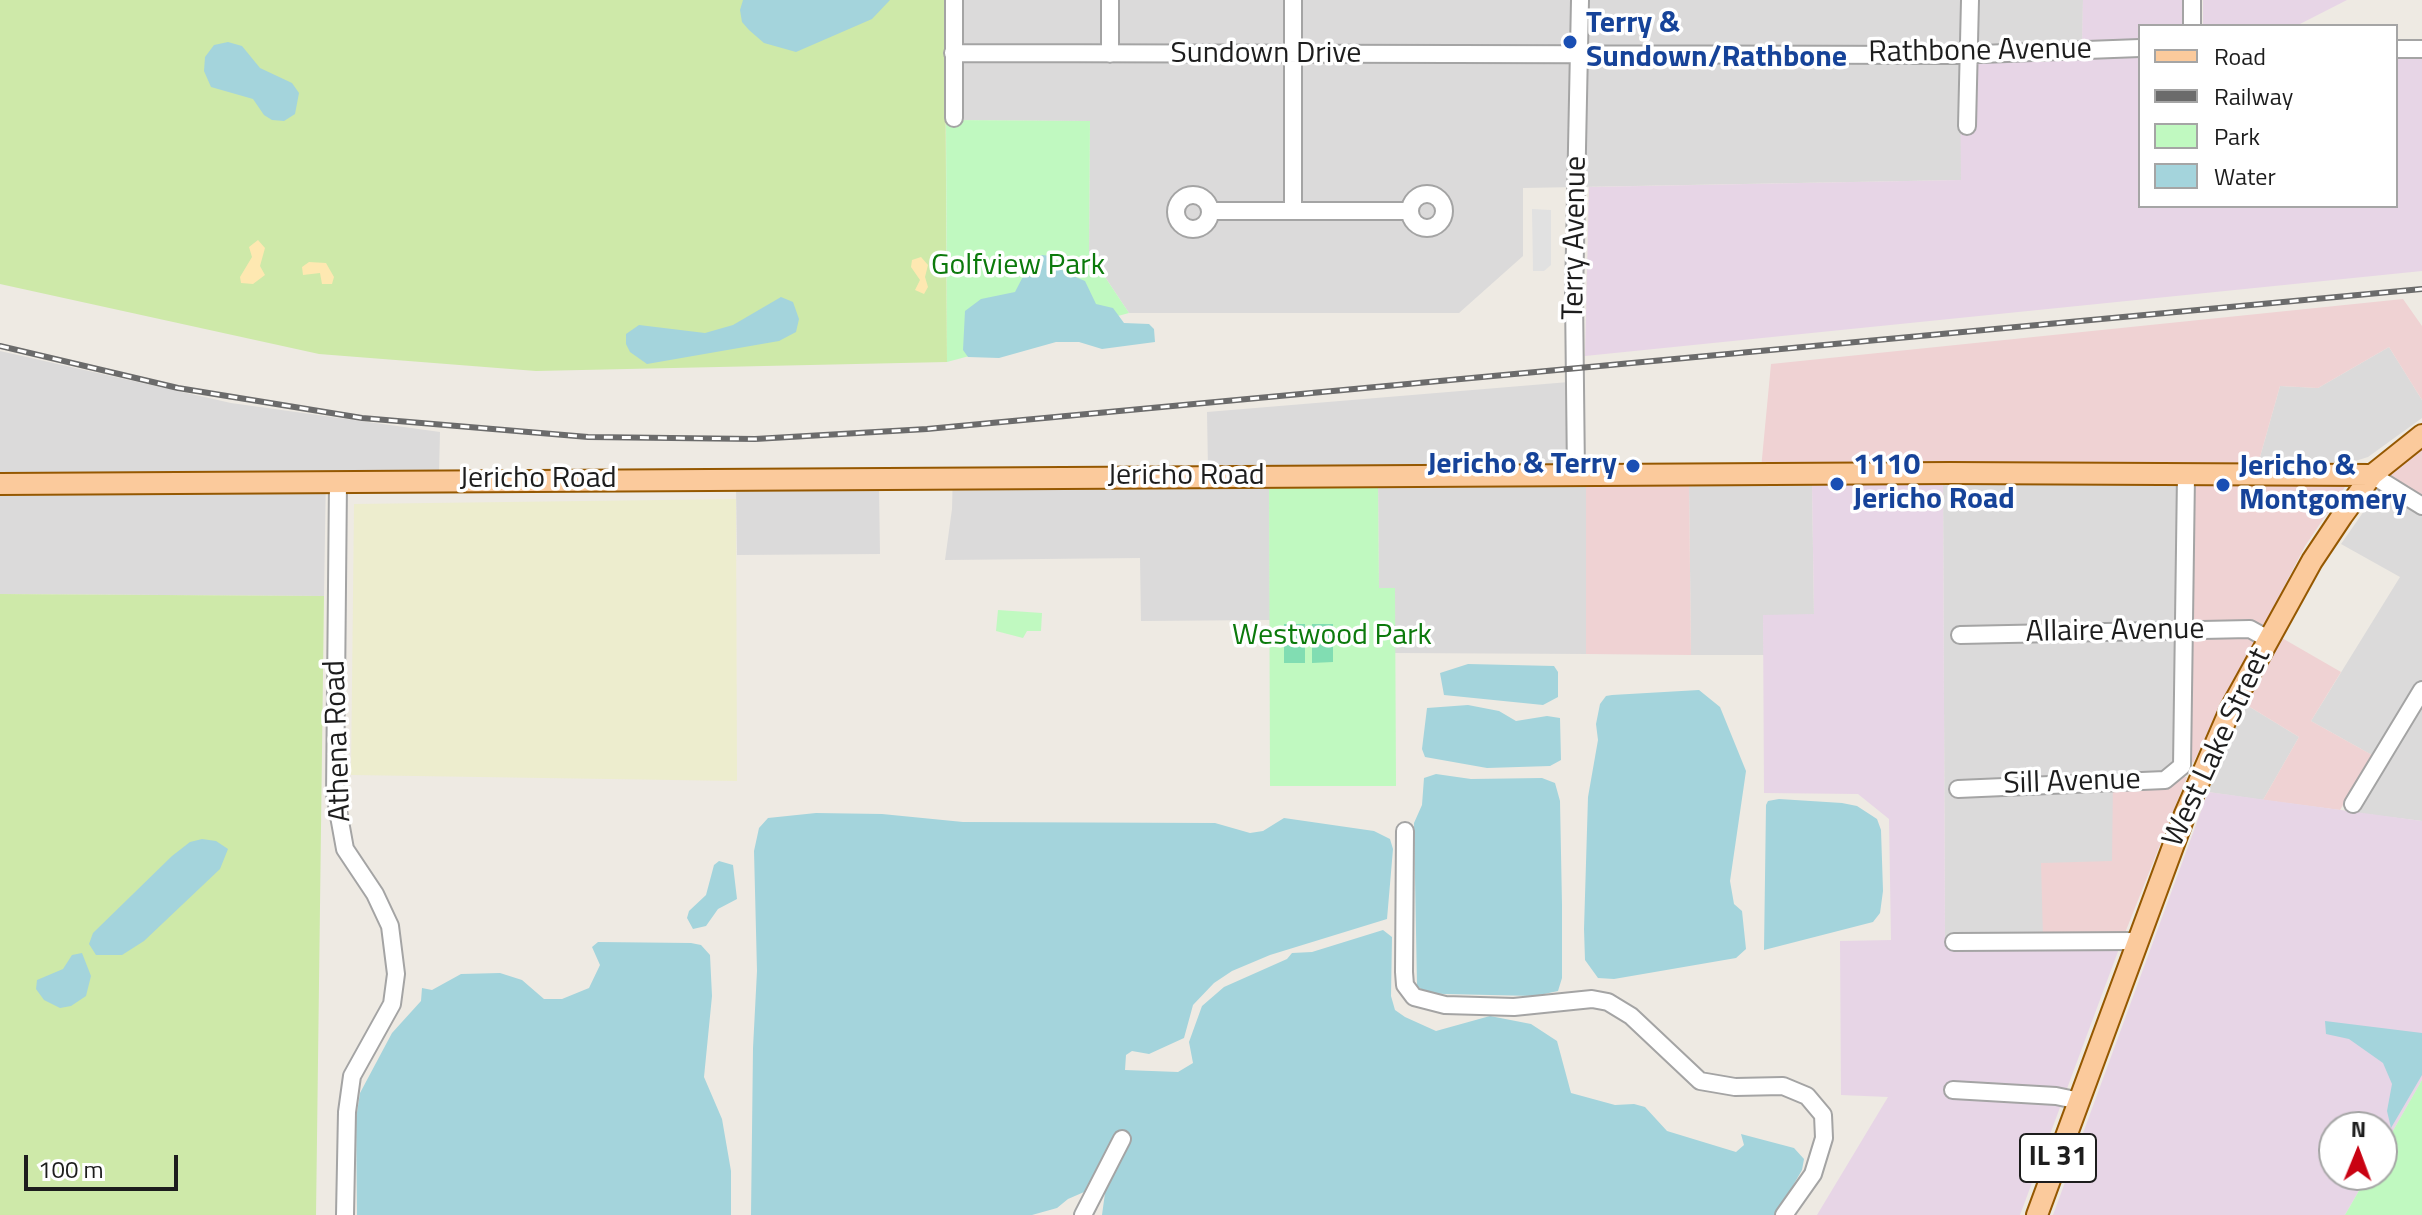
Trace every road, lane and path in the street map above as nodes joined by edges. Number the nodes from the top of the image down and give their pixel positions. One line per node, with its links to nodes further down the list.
1 (954, 0): 11 (street)
2 (1110, 0): 12 (street)
3 (1293, 0): 14 (street)
4 (1580, 0): 15 (street, Terry Avenue)
5 (1970, 0): 13 (street)
6 (2192, 0): 7 (street)
7 (2192, 24)
8 (2138, 48): 13 (street, Rathbone Avenue)
9 (2398, 49): 10 (street)
10 (2422, 49)
11 (953, 53): 12 (street, Sundown Drive); 16 (street)
12 (1110, 54): 14 (street, Sundown Drive)
13 (1968, 54): 15 (street, Rathbone Avenue); 17 (street)
14 (1293, 55): 15 (street, Sundown Drive); 19 (street)
15 (1579, 55): 22 (street, Terry Avenue)
16 (954, 118)
17 (1967, 126)
18 (1210, 211): 19 (street)
19 (1293, 211): 20 (street)
20 (1410, 211)
21 (2422, 435): 24 (main road, West Lake Street / IL 31)
22 (1576, 475): 23 (main road, Jericho Road); 25 (main road, Jericho Road)
23 (2186, 475): 24 (main road, Jericho Road); 28 (street)
24 (2372, 475): 27 (street); 30 (main road, West Lake Street / IL 31)
25 (338, 482): 26 (main road, Jericho Road); 42 (street, Athena Road)
26 (0, 484)
27 (2422, 506)
28 (2183, 631): 29 (street, Allaire Avenue); 30 (street, Allaire Avenue); 32 (street)
29 (1960, 635)
30 (2268, 639): 33 (main road, West Lake Street / IL 31)
31 (2422, 690): 35 (street)
32 (2182, 766): 33 (street); 34 (street, Sill Avenue)
33 (2201, 778): 37 (main road, West Lake Street / IL 31)
34 (1958, 789)
35 (2353, 804)
36 (1405, 831): 44 (street)
37 (2136, 941): 38 (street); 40 (main road, West Lake Street / IL 31)
38 (1954, 942)
39 (1953, 1090): 40 (street)
40 (2080, 1101): 45 (main road, IL 31)
41 (1122, 1139): 43 (street)
42 (345, 1215)
43 (1083, 1215)
44 (1784, 1215)
45 (2037, 1215)

